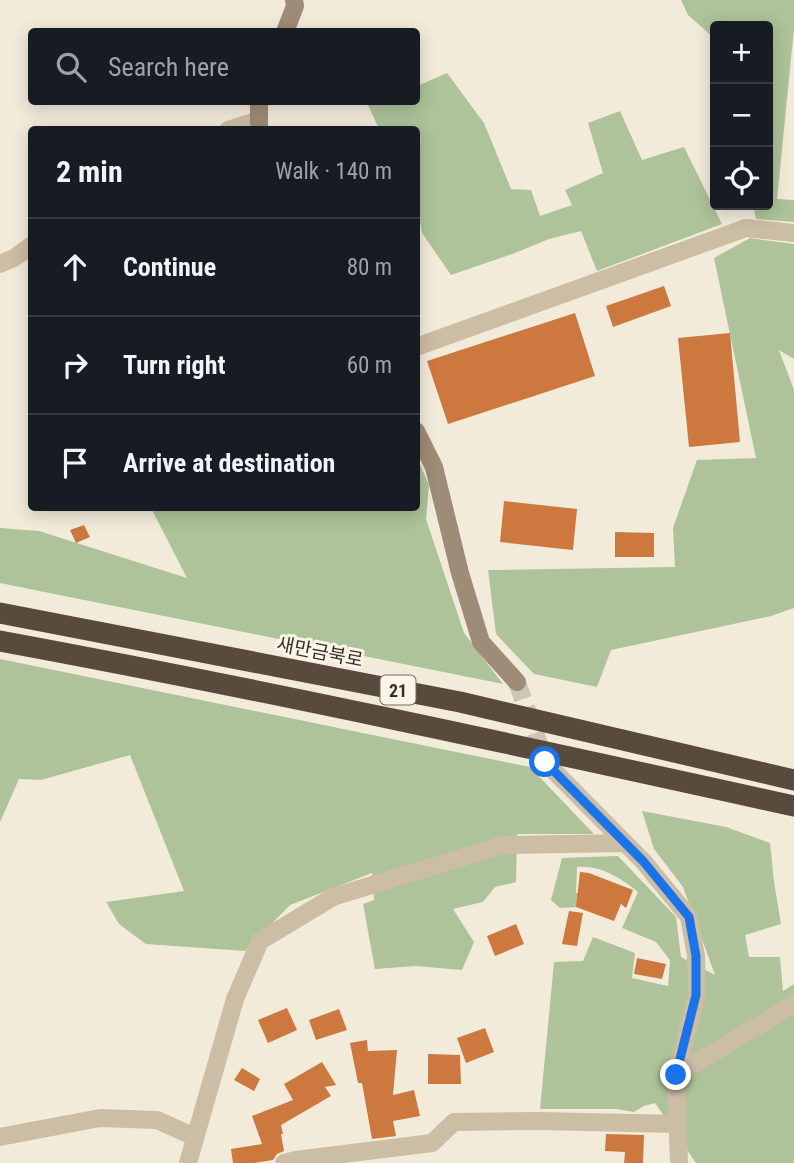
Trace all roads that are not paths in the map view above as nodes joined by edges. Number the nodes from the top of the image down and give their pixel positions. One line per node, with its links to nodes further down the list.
1 (294, 0): 2 (street)
2 (287, 28)
3 (259, 117): 4 (street)
4 (238, 126)
5 (794, 233): 8 (street)
6 (28, 248): 7 (street)
7 (0, 264)
8 (420, 345)
9 (420, 439): 12 (street)
10 (0, 613): 14 (highway, 새만금북로 / 21)
11 (0, 641): 15 (highway, 21)
12 (517, 682)
13 (545, 762): 16 (street)
14 (794, 780)
15 (794, 806)
16 (625, 843): 18 (street); 21 (street)
17 (794, 1004): 18 (street)
18 (676, 1075): 19 (street)
19 (678, 1124): 23 (street); 24 (street)
20 (0, 1137): 21 (street)
21 (195, 1137): 22 (street)
22 (188, 1163)
23 (284, 1163)
24 (679, 1163)

